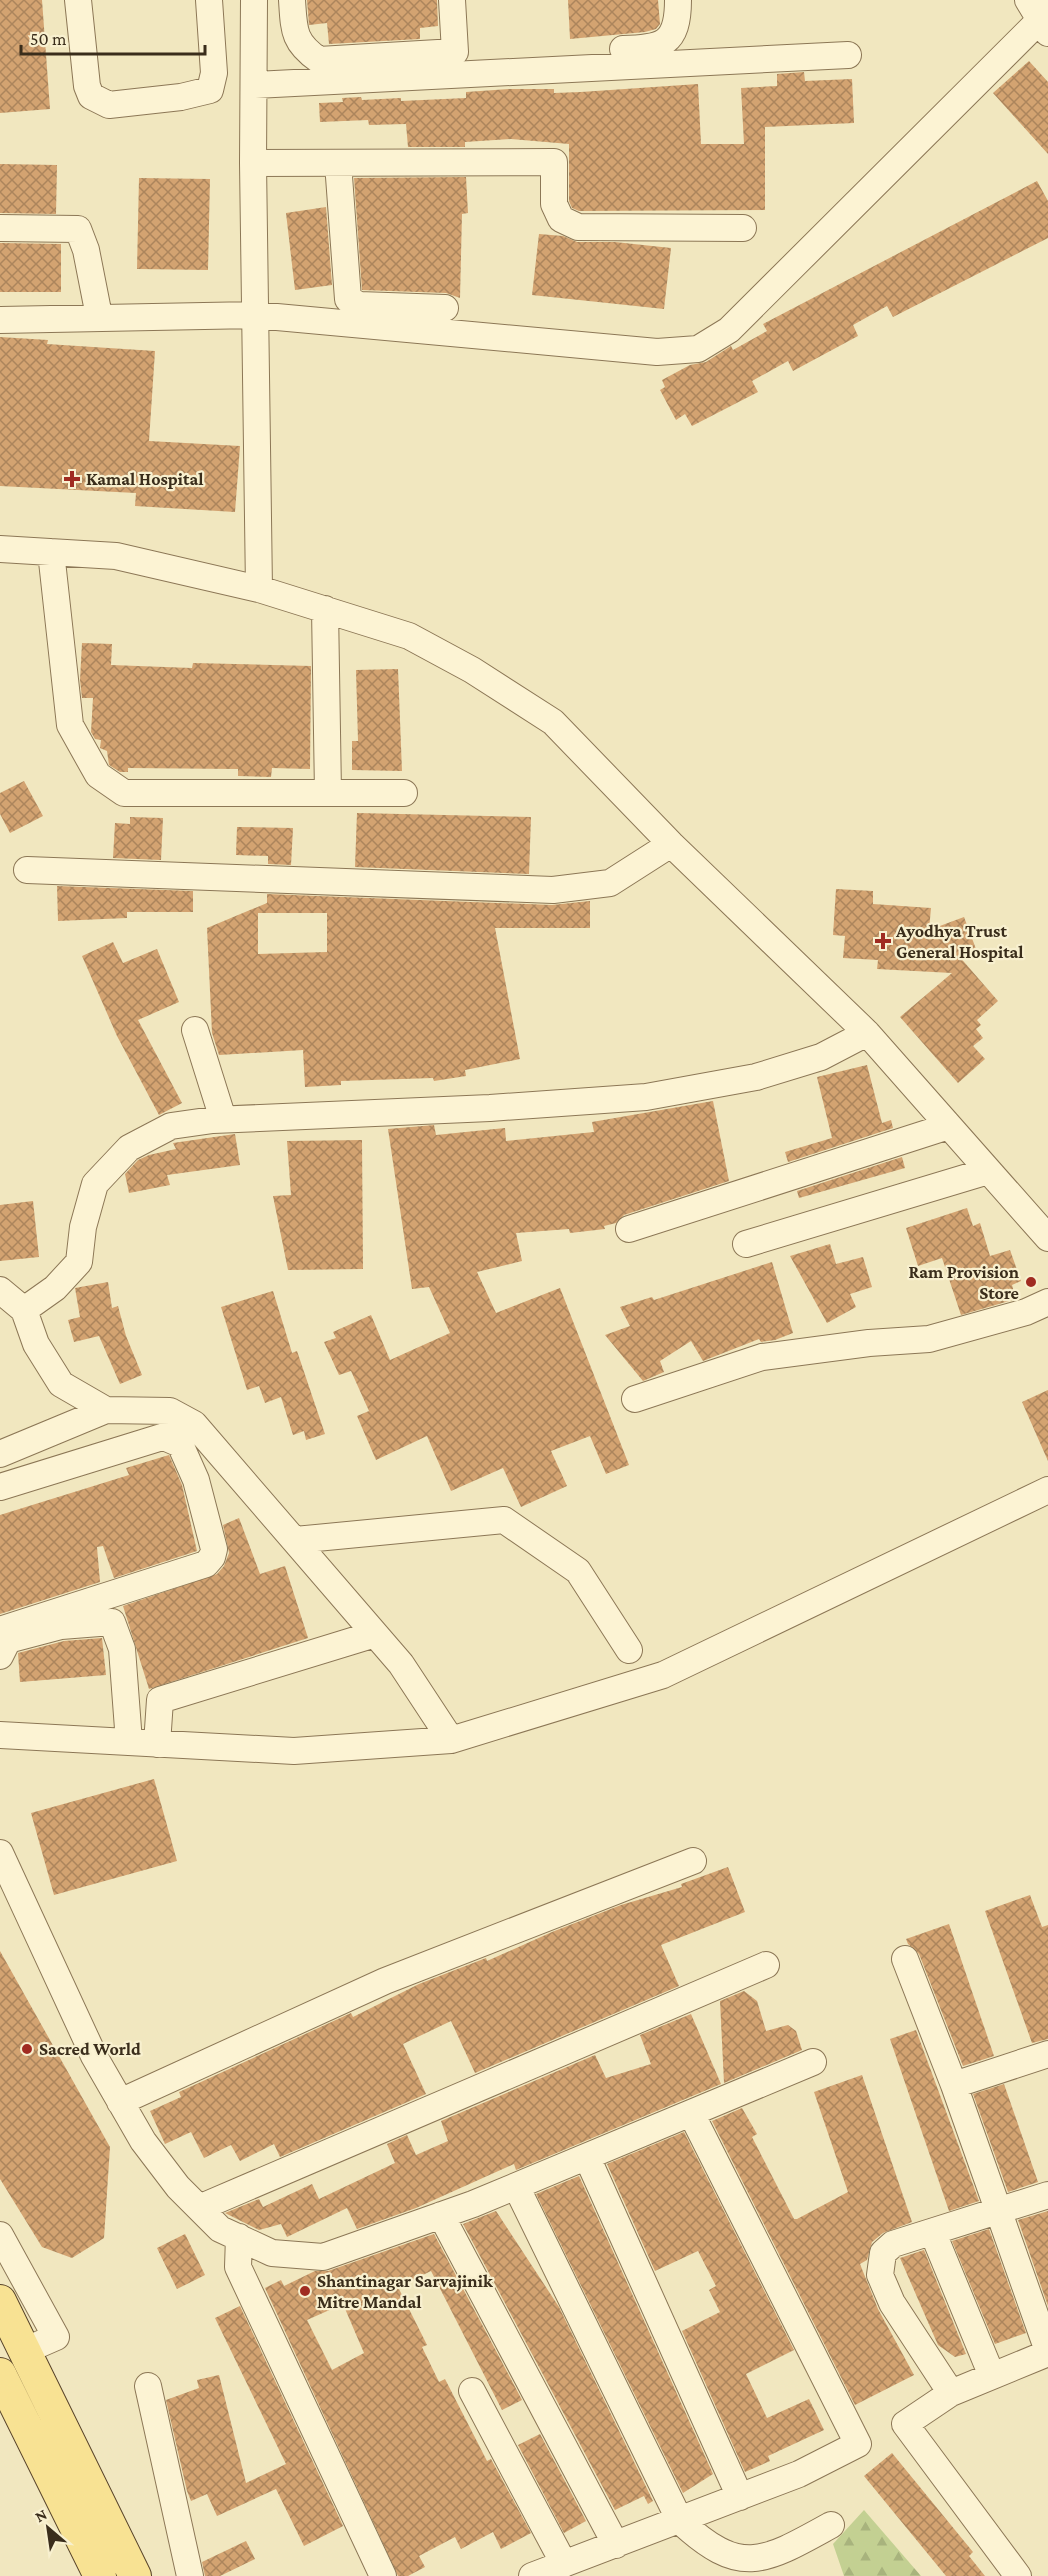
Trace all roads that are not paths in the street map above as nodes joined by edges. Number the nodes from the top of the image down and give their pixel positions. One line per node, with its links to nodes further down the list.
1 (78, 0): 2 (street)
2 (209, 0)
3 (254, 0): 10 (street)
4 (292, 0): 5 (street)
5 (452, 0)
6 (678, 0): 8 (street)
7 (1041, 16): 16 (street)
8 (555, 52)
9 (848, 55): 10 (street)
10 (255, 86): 11 (street)
11 (253, 163): 12 (street); 16 (street)
12 (338, 163): 14 (street); 15 (street)
13 (0, 228): 17 (street)
14 (743, 228)
15 (445, 308)
16 (255, 315): 17 (street); 21 (street)
17 (99, 316): 18 (street)
18 (0, 320)
19 (0, 549): 20 (street)
20 (51, 552): 21 (street); 23 (street)
21 (259, 588): 22 (street)
22 (325, 609): 23 (street); 25 (street)
23 (328, 793): 24 (street)
24 (404, 793)
25 (670, 844): 26 (street); 28 (street)
26 (27, 870)
27 (195, 1030): 29 (street)
28 (867, 1034): 29 (street); 30 (street)
29 (223, 1119): 37 (street)
30 (948, 1126): 31 (street); 32 (street)
31 (988, 1171): 33 (street); 34 (street)
32 (628, 1229)
33 (1048, 1238)
34 (746, 1244)
35 (0, 1290): 37 (street)
36 (1048, 1302): 38 (street)
37 (24, 1310): 39 (street)
38 (635, 1399)
39 (106, 1410): 40 (street); 42 (street)
40 (194, 1424): 41 (street); 45 (street)
41 (164, 1437): 43 (street); 46 (street)
42 (0, 1454)
43 (0, 1487)
44 (1048, 1490): 51 (street)
45 (295, 1540): 47 (street); 48 (street)
46 (0, 1629)
47 (375, 1634): 51 (street); 53 (street)
48 (629, 1650)
49 (0, 1656): 52 (street)
50 (0, 1735): 52 (street)
51 (451, 1740): 53 (street)
52 (129, 1742): 53 (street)
53 (157, 1744)
54 (0, 1853): 61 (street)
55 (693, 1861): 61 (street)
56 (905, 1959): 60 (street)
57 (766, 1965): 66 (street)
58 (1048, 2054): 60 (street)
59 (813, 2062): 62 (street)
60 (954, 2085): 67 (street)
61 (120, 2102): 66 (street)
62 (691, 2113): 63 (street); 80 (street)
63 (587, 2157): 64 (street); 80 (street)
64 (516, 2186): 68 (street); 81 (street)
65 (1048, 2195): 67 (street)
66 (199, 2208): 71 (street)
67 (999, 2213): 69 (street); 74 (street)
68 (441, 2216): 71 (street); 83 (street)
69 (933, 2233): 76 (street); 79 (street)
70 (0, 2235): 73 (street)
71 (239, 2237): 88 (street)
72 (0, 2301): 73 (main road)
73 (24, 2351): 85 (main road)
74 (1048, 2352): 76 (street)
75 (0, 2374): 86 (main road)
76 (992, 2376): 79 (street)
77 (148, 2386): 87 (street)
78 (472, 2391): 84 (street)
79 (951, 2393): 90 (street)
80 (740, 2497): 81 (street)
81 (680, 2521): 82 (street); 83 (street)
82 (831, 2525)
83 (615, 2545): 84 (street)
84 (564, 2564): 89 (street)
85 (130, 2566): 86 (street)
86 (95, 2575)
87 (190, 2576)
88 (383, 2576)
89 (532, 2576)
90 (1018, 2576)

